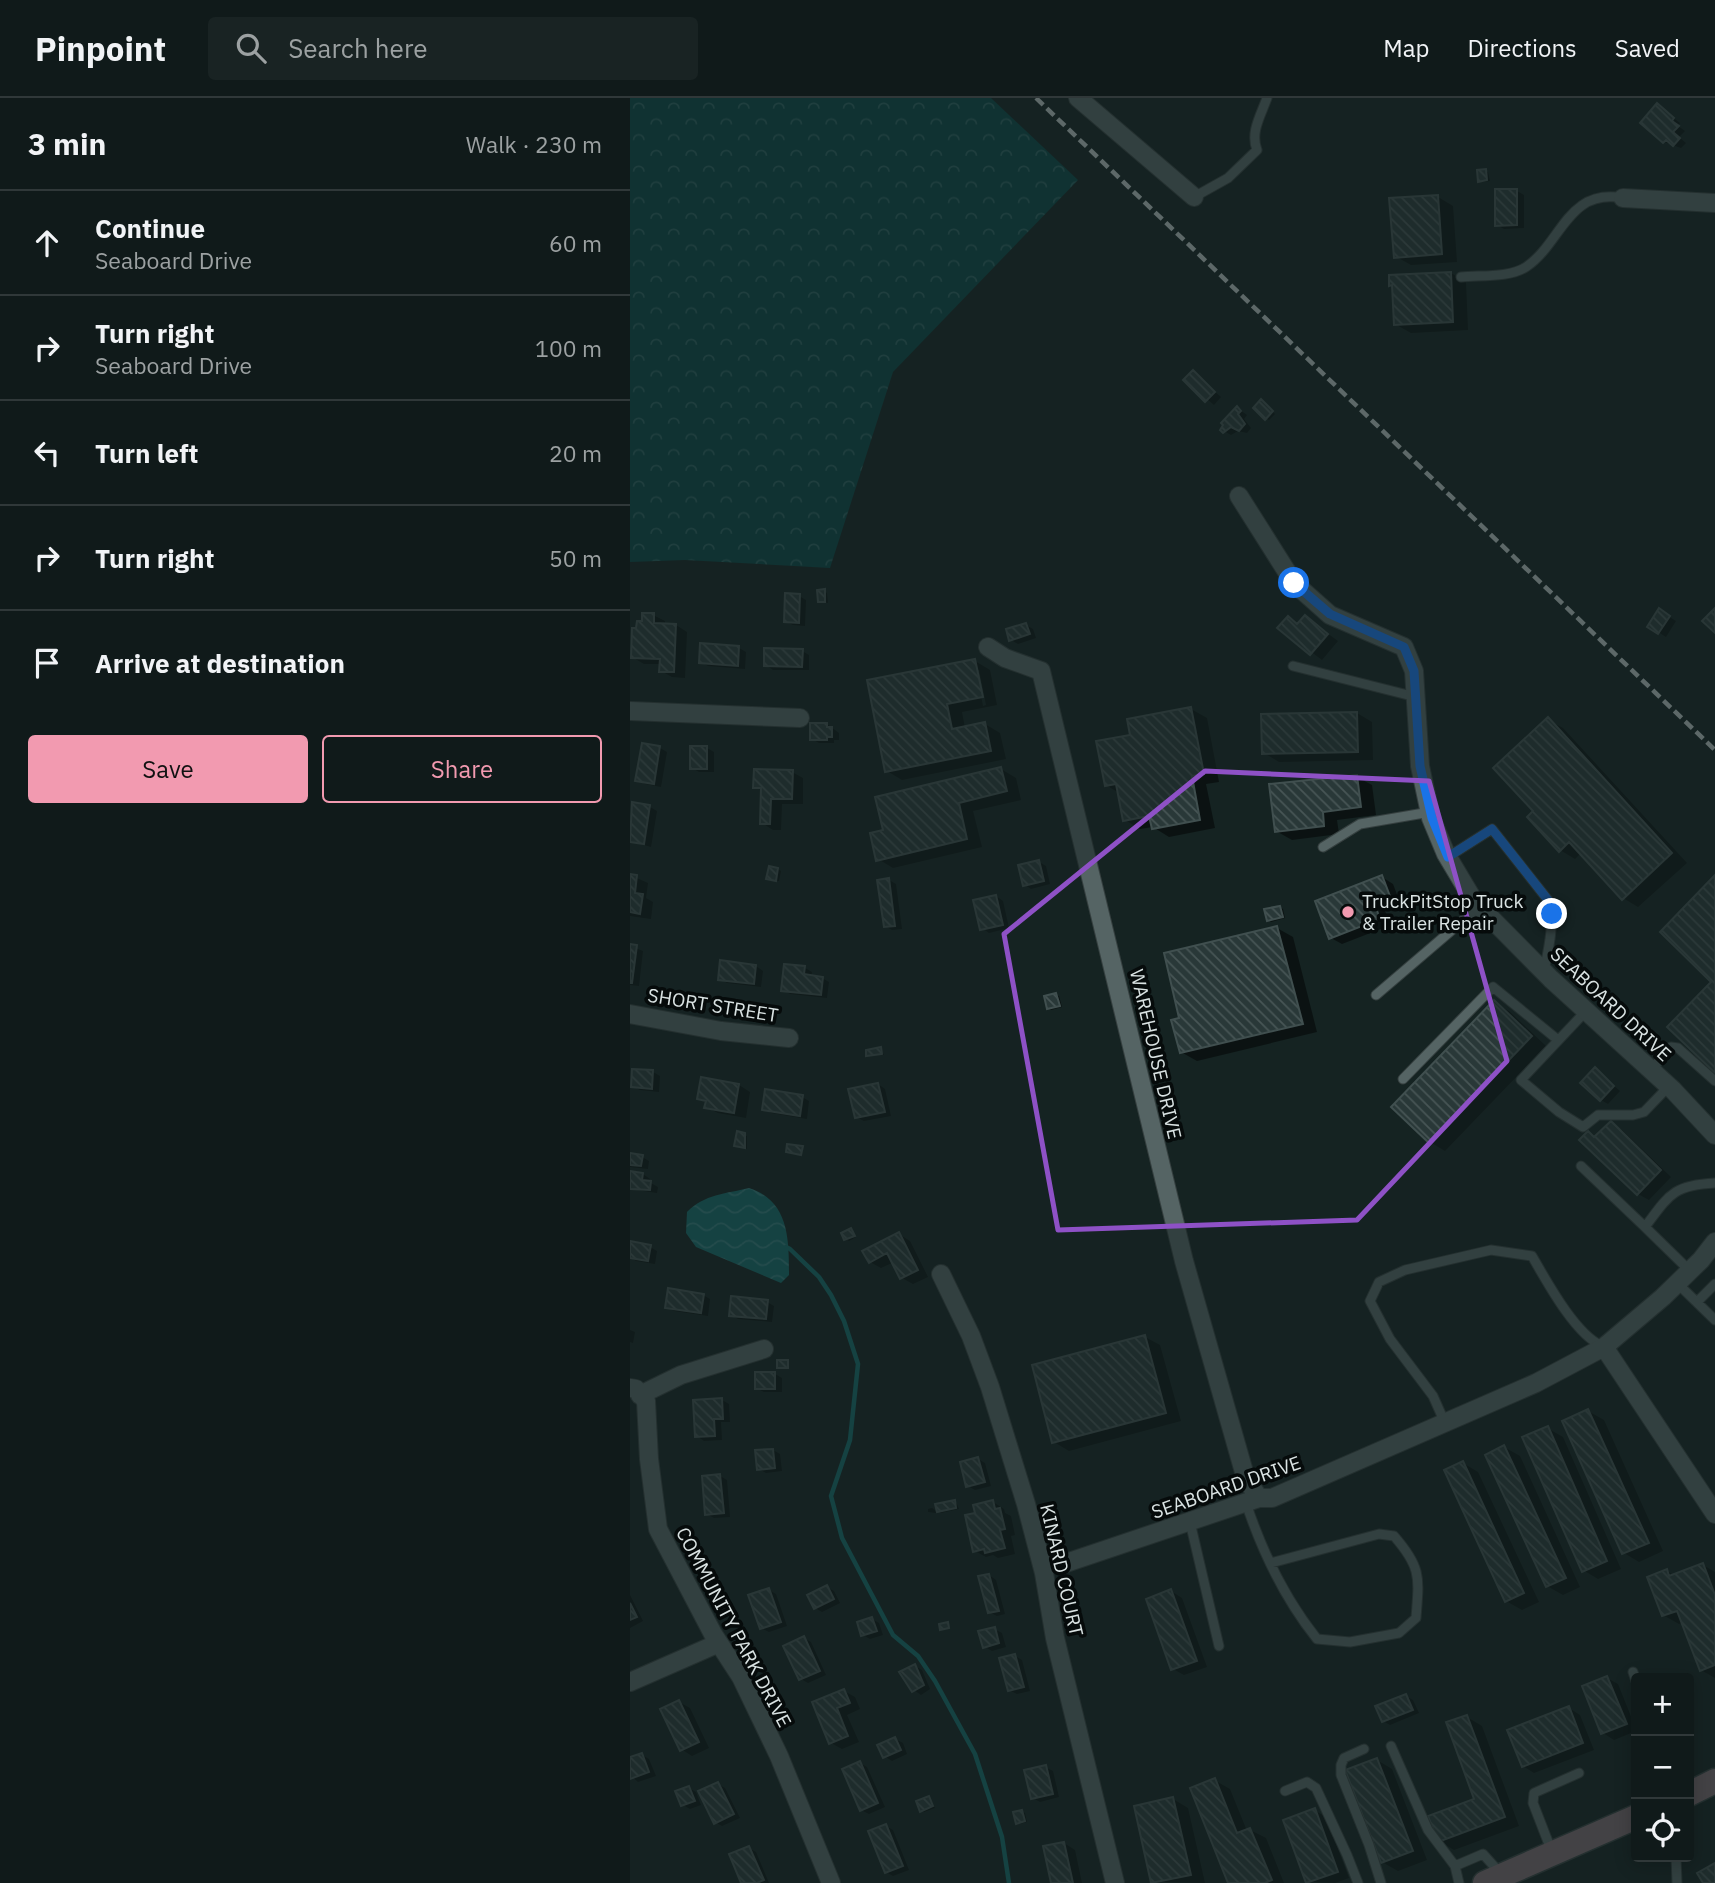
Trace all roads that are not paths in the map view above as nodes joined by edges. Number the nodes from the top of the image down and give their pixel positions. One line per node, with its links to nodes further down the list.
1 (1078, 98): 3 (street)
2 (1267, 98): 3 (lane)
3 (1194, 197)
4 (1623, 198): 5 (street); 6 (lane)
5 (1715, 202)
6 (1461, 277)
7 (1239, 496): 10 (street, SEABOARD DRIVE)
8 (988, 647): 41 (street, WAREHOUSE DRIVE)
9 (1293, 666): 10 (lane)
10 (1416, 696): 13 (street, SEABOARD DRIVE)
11 (630, 712): 12 (street)
12 (800, 718)
13 (1430, 813): 14 (lane); 15 (street, SEABOARD DRIVE)
14 (1323, 847)
15 (1448, 857): 16 (street, SEABOARD DRIVE); 17 (lane)
16 (1480, 906): 17 (street, SEABOARD DRIVE); 18 (lane)
17 (1544, 972): 19 (street, SEABOARD DRIVE)
18 (1376, 995)
19 (1586, 1011): 22 (lane); 23 (street, SEABOARD DRIVE)
20 (630, 1014): 21 (street, SHORT STREET)
21 (789, 1038)
22 (1558, 1040): 24 (lane); 26 (lane)
23 (1651, 1070): 25 (lane); 26 (street, SEABOARD DRIVE)
24 (1403, 1079)
25 (1715, 1081)
26 (1669, 1086): 27 (street, SEABOARD DRIVE)
27 (1715, 1135)
28 (1581, 1166): 30 (lane)
29 (1715, 1183): 30 (lane)
30 (1645, 1227): 33 (lane)
31 (1715, 1242): 33 (street, SEABOARD DRIVE)
32 (941, 1274): 60 (street, KINARD COURT)
33 (1684, 1277): 35 (lane); 37 (street, SEABOARD DRIVE)
34 (1715, 1284): 35 (lane)
35 (1697, 1303): 36 (lane)
36 (1715, 1320)
37 (1604, 1347): 40 (street, SEABOARD DRIVE); 40 (lane); 42 (street)
38 (764, 1349): 39 (street)
39 (635, 1391): 46 (street, COMMUNITY PARK DRIVE)
40 (1445, 1423): 41 (street, SEABOARD DRIVE)
41 (1252, 1500): 43 (street, SEABOARD DRIVE); 44 (lane)
42 (1715, 1514)
43 (1190, 1522): 45 (street, SEABOARD DRIVE); 47 (lane)
44 (1271, 1563): 44 (lane)
45 (1063, 1564)
46 (719, 1643): 48 (street); 59 (street, COMMUNITY PARK DRIVE)
47 (1219, 1646)
48 (630, 1682)
49 (1391, 1746): 56 (lane)
50 (1364, 1749): 58 (lane)
51 (1579, 1773): 54 (lane)
52 (1285, 1791): 61 (lane)
53 (1631, 1819): 54 (main road)
54 (1552, 1854): 57 (main road)
55 (1676, 1862): 63 (lane)
56 (1455, 1866): 57 (lane); 62 (lane)
57 (1493, 1879)
58 (1378, 1882)
59 (831, 1883)
60 (1115, 1883)
61 (1357, 1883)
62 (1459, 1883)
63 (1677, 1883)

